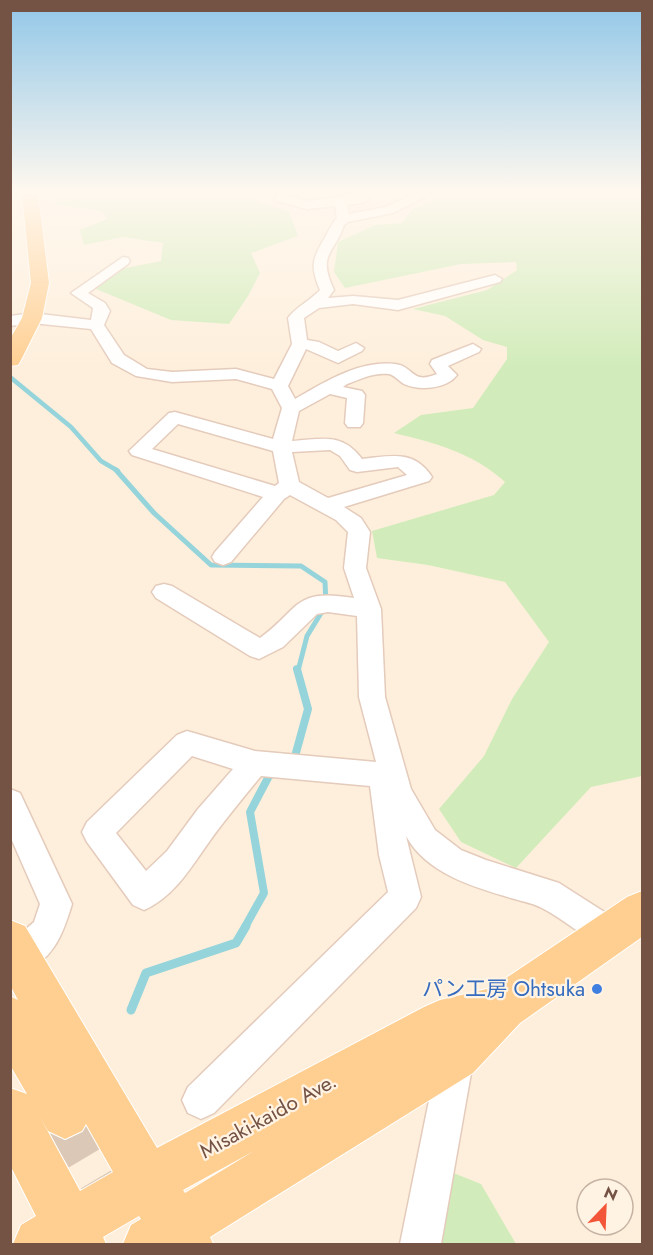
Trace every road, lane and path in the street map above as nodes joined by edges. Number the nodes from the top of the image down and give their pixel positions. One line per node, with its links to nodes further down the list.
1 (25, 252): 7 (main road)
2 (37, 252): 7 (main road)
3 (321, 252): 6 (street)
4 (123, 261): 8 (street)
5 (495, 279): 6 (street)
6 (315, 304): 9 (street)
7 (17, 322): 8 (street); 12 (main road)
8 (96, 325): 14 (street)
9 (300, 344): 10 (street); 14 (street)
10 (356, 348)
11 (473, 349): 13 (street)
12 (10, 360)
13 (328, 388): 14 (street); 15 (street)
14 (285, 397): 16 (street)
15 (354, 423)
16 (281, 447): 17 (street); 17 (street); 18 (street)
17 (283, 490): 18 (street); 19 (street)
18 (324, 506): 21 (street)
19 (224, 557)
20 (164, 592): 21 (street)
21 (369, 609): 23 (street)
22 (255, 763): 22 (street); 23 (street)
23 (386, 772): 25 (street); 30 (street)
24 (10, 802): 26 (street)
25 (626, 923): 27 (main road, Misaki-kaido Ave.)
26 (15, 949): 33 (main road)
27 (503, 1007): 29 (main road, Misaki-kaido Ave.); 33 (main road, Misaki-kaido Ave.)
28 (10, 1019): 32 (main road)
29 (456, 1056): 35 (main road, Misaki-kaido Ave.); 36 (street)
30 (201, 1100)
31 (10, 1112): 34 (main road)
32 (65, 1114)
33 (148, 1181): 34 (main road, Misaki-kaido Ave.); 35 (main road)
34 (63, 1239)
35 (171, 1239)
36 (420, 1245)

